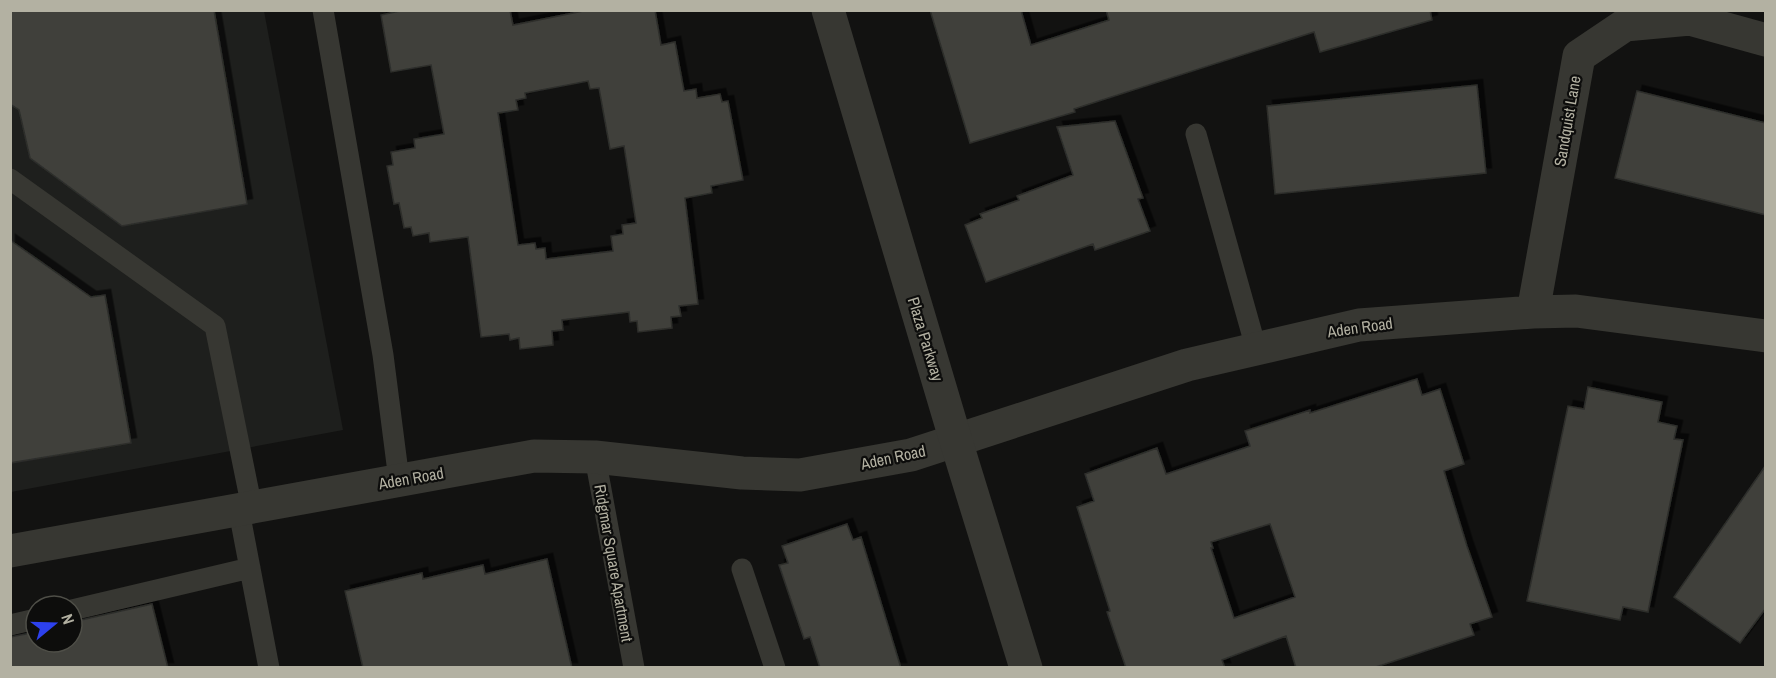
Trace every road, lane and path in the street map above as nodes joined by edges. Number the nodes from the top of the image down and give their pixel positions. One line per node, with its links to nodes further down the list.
1 (323, 10): 11 (lane)
2 (828, 10): 9 (street, Plaza Parkway)
3 (1766, 40): 6 (street, Sandquist Lane)
4 (1196, 134): 8 (lane)
5 (10, 179): 12 (lane)
6 (1533, 312): 7 (street, Aden Road); 8 (street, Aden Road)
7 (1766, 336)
8 (1256, 348): 9 (street, Aden Road)
9 (956, 441): 10 (street, Aden Road); 20 (street, Plaza Parkway)
10 (595, 457): 11 (street, Aden Road); 18 (lane, Ridgmar Square Apartment)
11 (399, 480): 12 (street, Aden Road)
12 (245, 509): 13 (street, Aden Road); 14 (lane)
13 (10, 551)
14 (250, 568): 16 (lane); 17 (lane)
15 (742, 569): 19 (lane)
16 (84, 607)
17 (269, 668)
18 (634, 668)
19 (775, 668)
20 (1026, 668)

